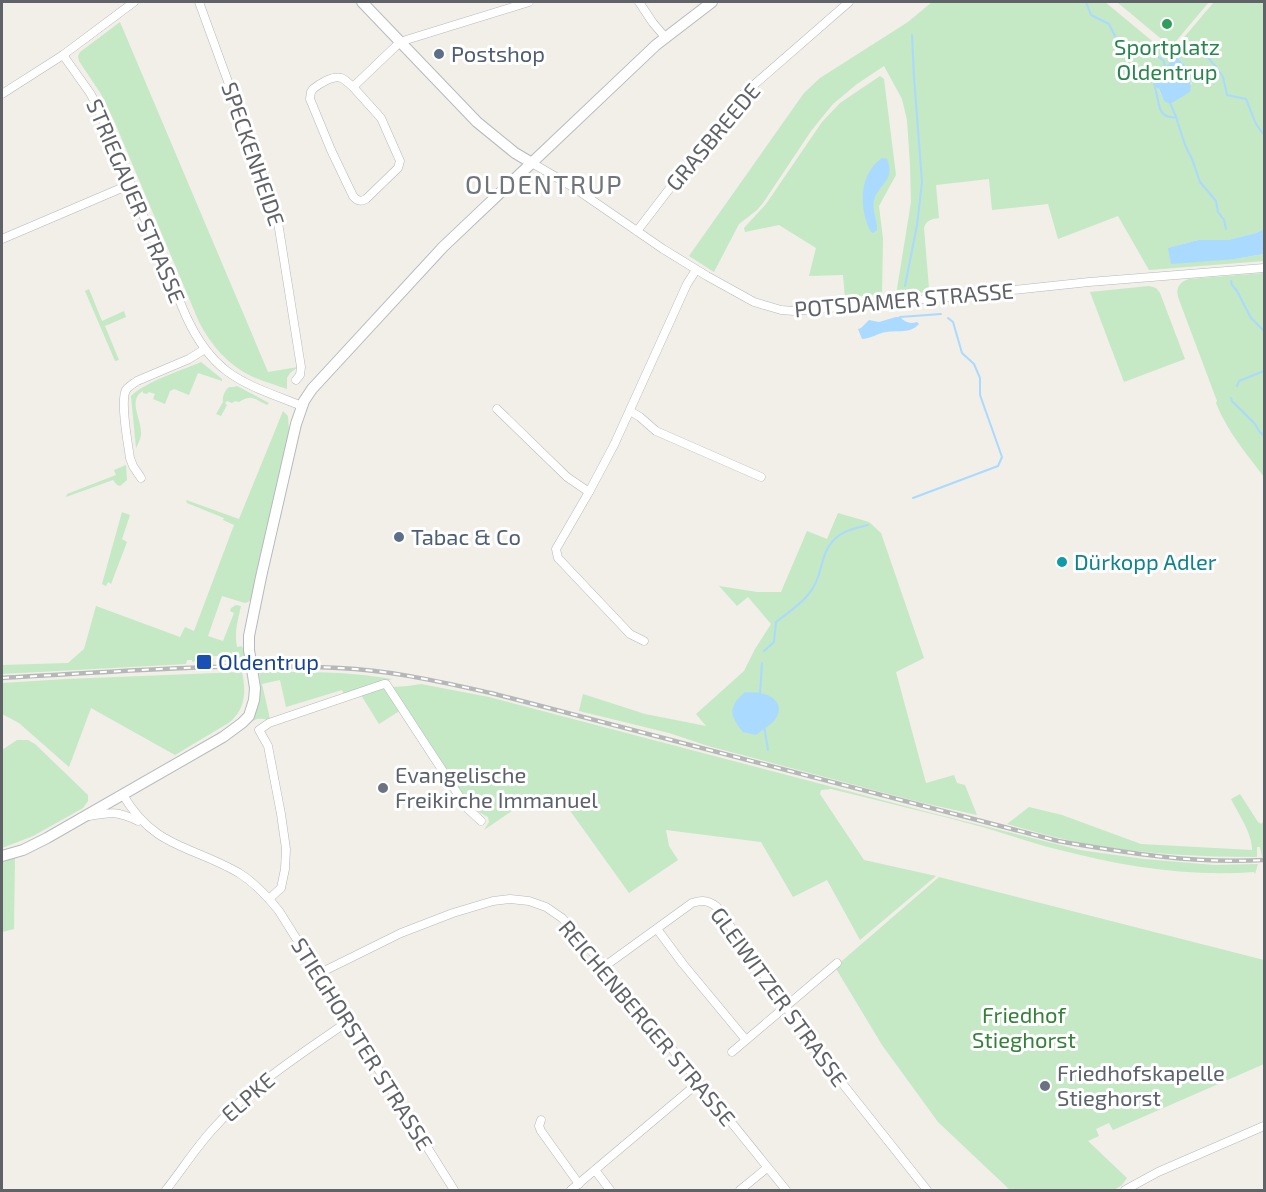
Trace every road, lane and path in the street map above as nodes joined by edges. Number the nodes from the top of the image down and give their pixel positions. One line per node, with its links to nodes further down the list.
1 (134, 2): 10 (street)
2 (199, 2): 20 (street, SPECKENHEIDE)
3 (362, 2): 9 (street, POTSDAMER STRASSE)
4 (529, 2): 9 (street)
5 (639, 2): 8 (street)
6 (712, 2): 8 (street)
7 (849, 2): 15 (street, GRASBREEDE)
8 (665, 37): 13 (street)
9 (401, 42): 11 (street); 13 (street, POTSDAMER STRASSE)
10 (63, 55): 12 (street); 14 (street, STRIEGAUER STRASSE)
11 (353, 87): 11 (street)
12 (2, 94)
13 (532, 163): 15 (street, POTSDAMER STRASSE); 21 (street)
14 (131, 184): 16 (street); 19 (street, STRIEGAUER STRASSE)
15 (637, 231): 18 (street, POTSDAMER STRASSE)
16 (2, 239)
17 (1264, 268): 18 (street, POTSDAMER STRASSE)
18 (696, 270): 23 (street)
19 (205, 350): 21 (street, STRIEGAUER STRASSE); 25 (street)
20 (296, 380)
21 (302, 406): 28 (street)
22 (497, 409): 26 (street)
23 (630, 411): 24 (street); 26 (street)
24 (761, 477)
25 (141, 478)
26 (589, 492): 27 (street)
27 (644, 641)
28 (123, 795): 29 (street); 31 (street, STIEGHORSTER STRASSE)
29 (85, 817): 31 (street, STIEGHORSTER STRASSE); 32 (street)
30 (481, 821): 33 (street)
31 (145, 824): 33 (street, STIEGHORSTER STRASSE)
32 (2, 856)
33 (269, 898): 37 (street, STIEGHORSTER STRASSE)
34 (657, 929): 36 (street, GLEIWITZER STRASSE); 38 (street, GLEIWITZER STRASSE); 40 (street)
35 (837, 963): 38 (street)
36 (605, 966): 37 (street, REICHENBERGER STRASSE); 42 (street, REICHENBERGER STRASSE)
37 (318, 974): 39 (street, STIEGHORSTER STRASSE)
38 (786, 1005): 40 (street); 54 (street, GLEIWITZER STRASSE)
39 (347, 1022): 48 (street, ELPKE); 49 (street, STIEGHORSTER STRASSE)
40 (746, 1040): 41 (street)
41 (732, 1052)
42 (698, 1083): 45 (street, REICHENBERGER STRASSE); 46 (street)
43 (541, 1120): 47 (street)
44 (1264, 1126): 55 (street)
45 (767, 1168): 52 (street); 53 (street, REICHENBERGER STRASSE)
46 (595, 1170): 47 (street); 51 (street)
47 (579, 1184): 50 (street)
48 (166, 1191)
49 (454, 1191)
50 (571, 1191)
51 (610, 1191)
52 (740, 1191)
53 (786, 1191)
54 (927, 1191)
55 (1125, 1191)

